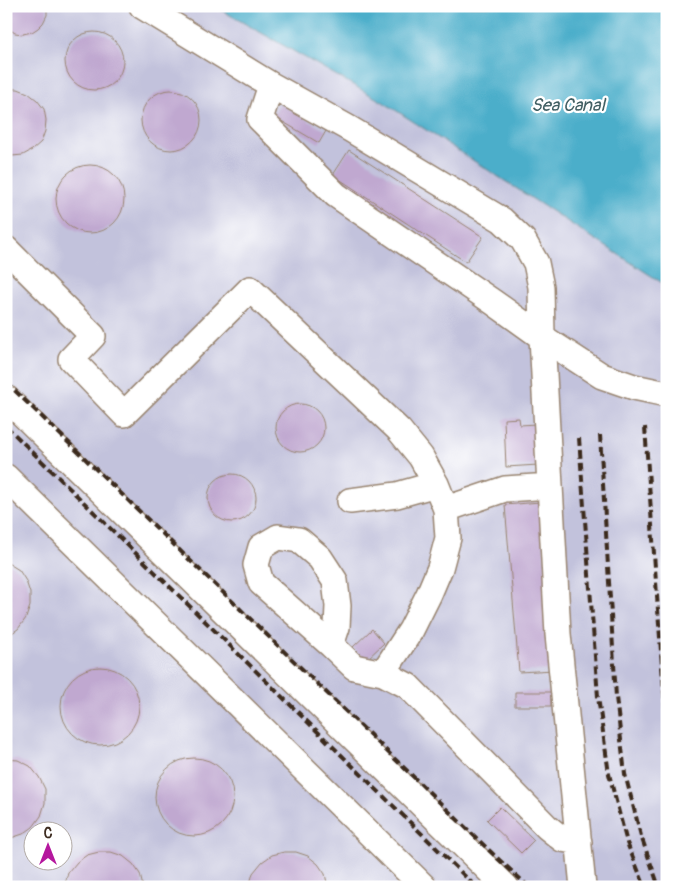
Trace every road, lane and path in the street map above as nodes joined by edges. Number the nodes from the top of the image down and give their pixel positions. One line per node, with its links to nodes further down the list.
1 (142, 6): 2 (lane)
2 (271, 85): 4 (lane); 4 (lane)
3 (6, 249): 8 (lane)
4 (542, 337): 5 (lane); 9 (lane)
5 (667, 394)
6 (6, 398): 16 (lane)
7 (6, 478): 15 (lane)
8 (436, 484): 10 (lane); 11 (lane)
9 (550, 486): 11 (lane); 14 (lane)
10 (350, 501)
11 (446, 509): 13 (lane)
12 (331, 645): 13 (lane)
13 (383, 673): 14 (lane)
14 (578, 842): 17 (lane)
15 (424, 887)
16 (506, 887)
17 (583, 887)

